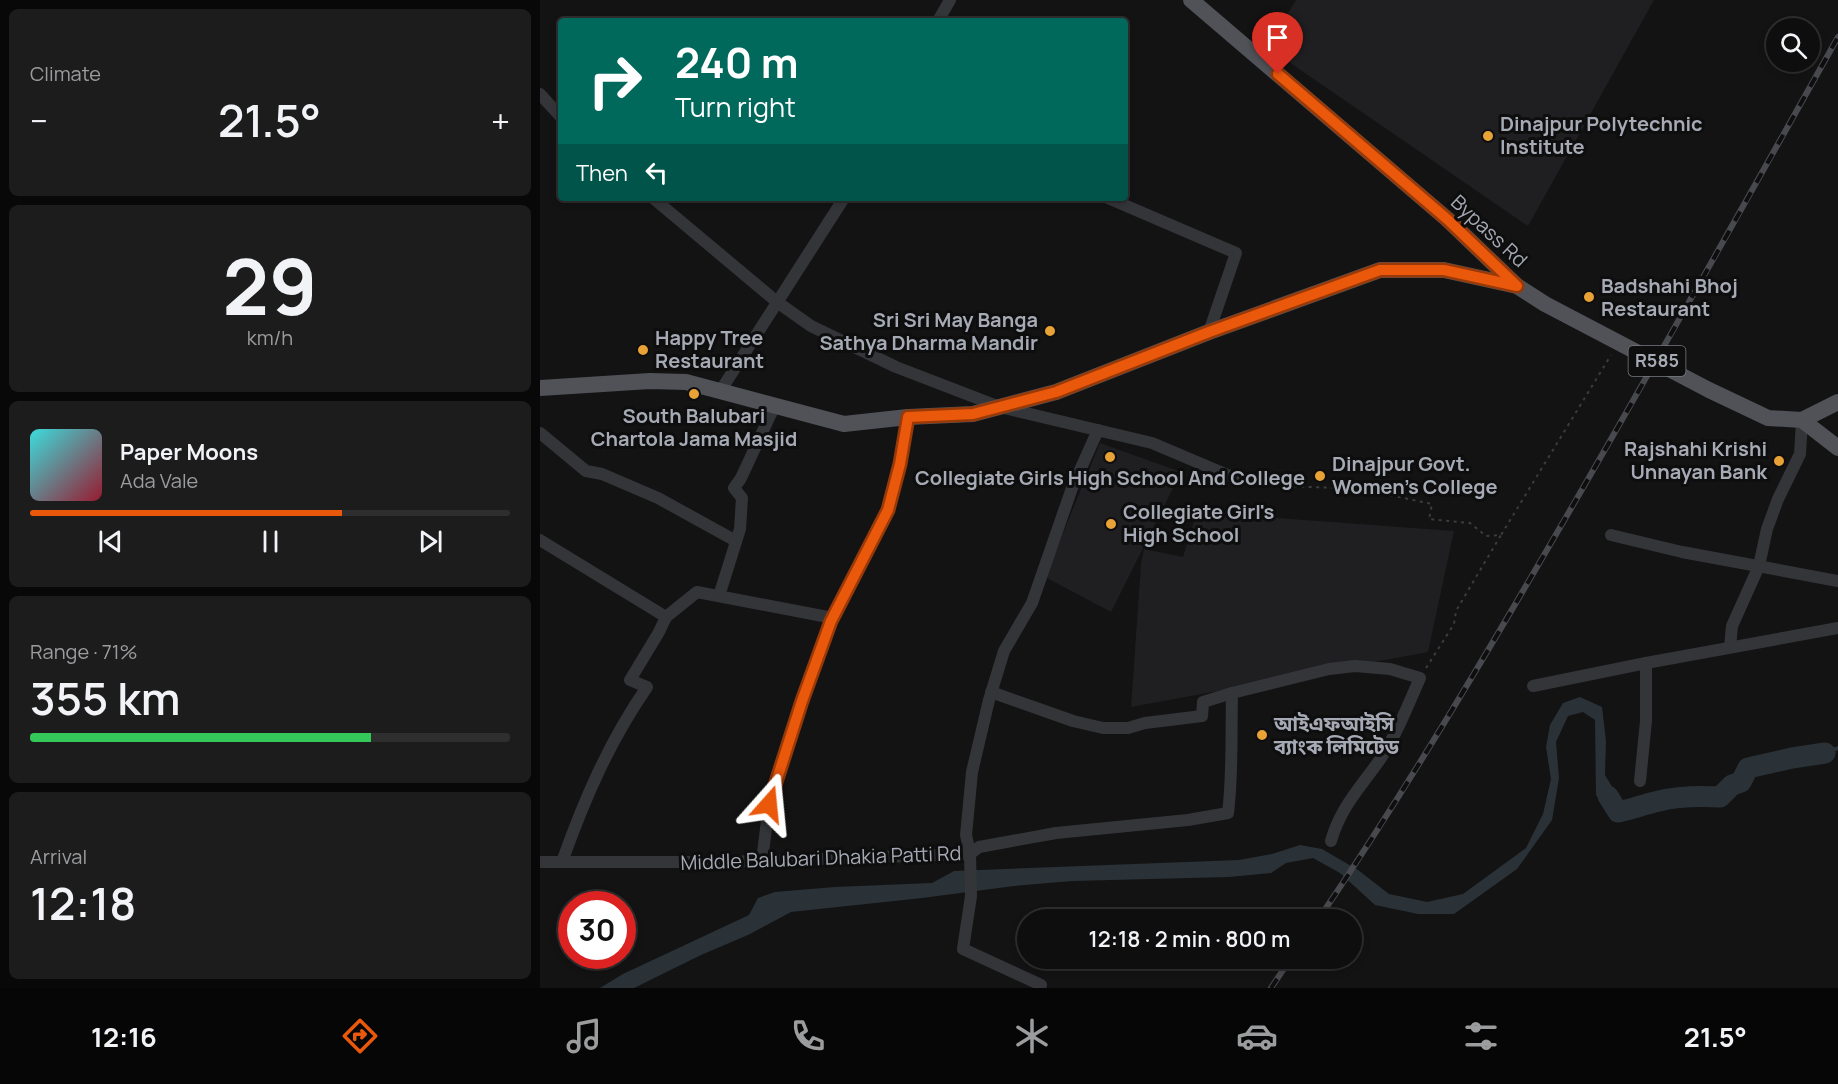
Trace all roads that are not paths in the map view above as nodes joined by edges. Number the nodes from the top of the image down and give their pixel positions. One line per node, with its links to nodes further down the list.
1 (950, 0): 3 (street)
2 (1191, 0): 9 (main road, Bypass Rd)
3 (940, 18)
4 (540, 94): 5 (street)
5 (558, 114)
6 (657, 201): 10 (street)
7 (842, 201): 10 (street)
8 (1115, 201): 11 (street)
9 (1517, 286): 11 (main road, R585); 18 (main road, Bypass Rd / R585)
10 (777, 302): 13 (street); 16 (street)
11 (1209, 332): 16 (main road, R585)
12 (540, 388): 13 (main road, R585)
13 (720, 390): 15 (main road, R585)
14 (1838, 402): 18 (main road, R585)
15 (775, 405): 17 (main road, R585); 25 (street)
16 (1000, 407): 17 (main road, R585); 19 (street)
17 (908, 417): 30 (street)
18 (1802, 420): 21 (main road); 26 (street)
19 (1098, 430): 22 (street); 35 (street)
20 (540, 433): 25 (street)
21 (1838, 448)
22 (1237, 479)
23 (1611, 535): 26 (street)
24 (540, 540): 29 (street)
25 (736, 541): 28 (street)
26 (1759, 566): 27 (street); 32 (street)
27 (1838, 581)
28 (719, 596): 29 (street); 30 (street)
29 (666, 617): 42 (street)
30 (833, 618): 40 (street)
31 (1838, 628): 32 (street)
32 (1730, 647): 33 (street)
33 (1646, 663): 34 (street); 37 (street)
34 (1533, 686)
35 (991, 692): 36 (street); 39 (street)
36 (1232, 693): 38 (street); 39 (street, Middle Balubari Dhakia Patti Rd)
37 (1640, 781)
38 (1331, 841)
39 (970, 854): 40 (street, Middle Balubari Dhakia Patti Rd); 43 (street)
40 (762, 861): 42 (street, Middle Balubari Dhakia Patti Rd)
41 (540, 862): 42 (street, Middle Balubari Dhakia Patti Rd)
42 (562, 862)
43 (1040, 988)

